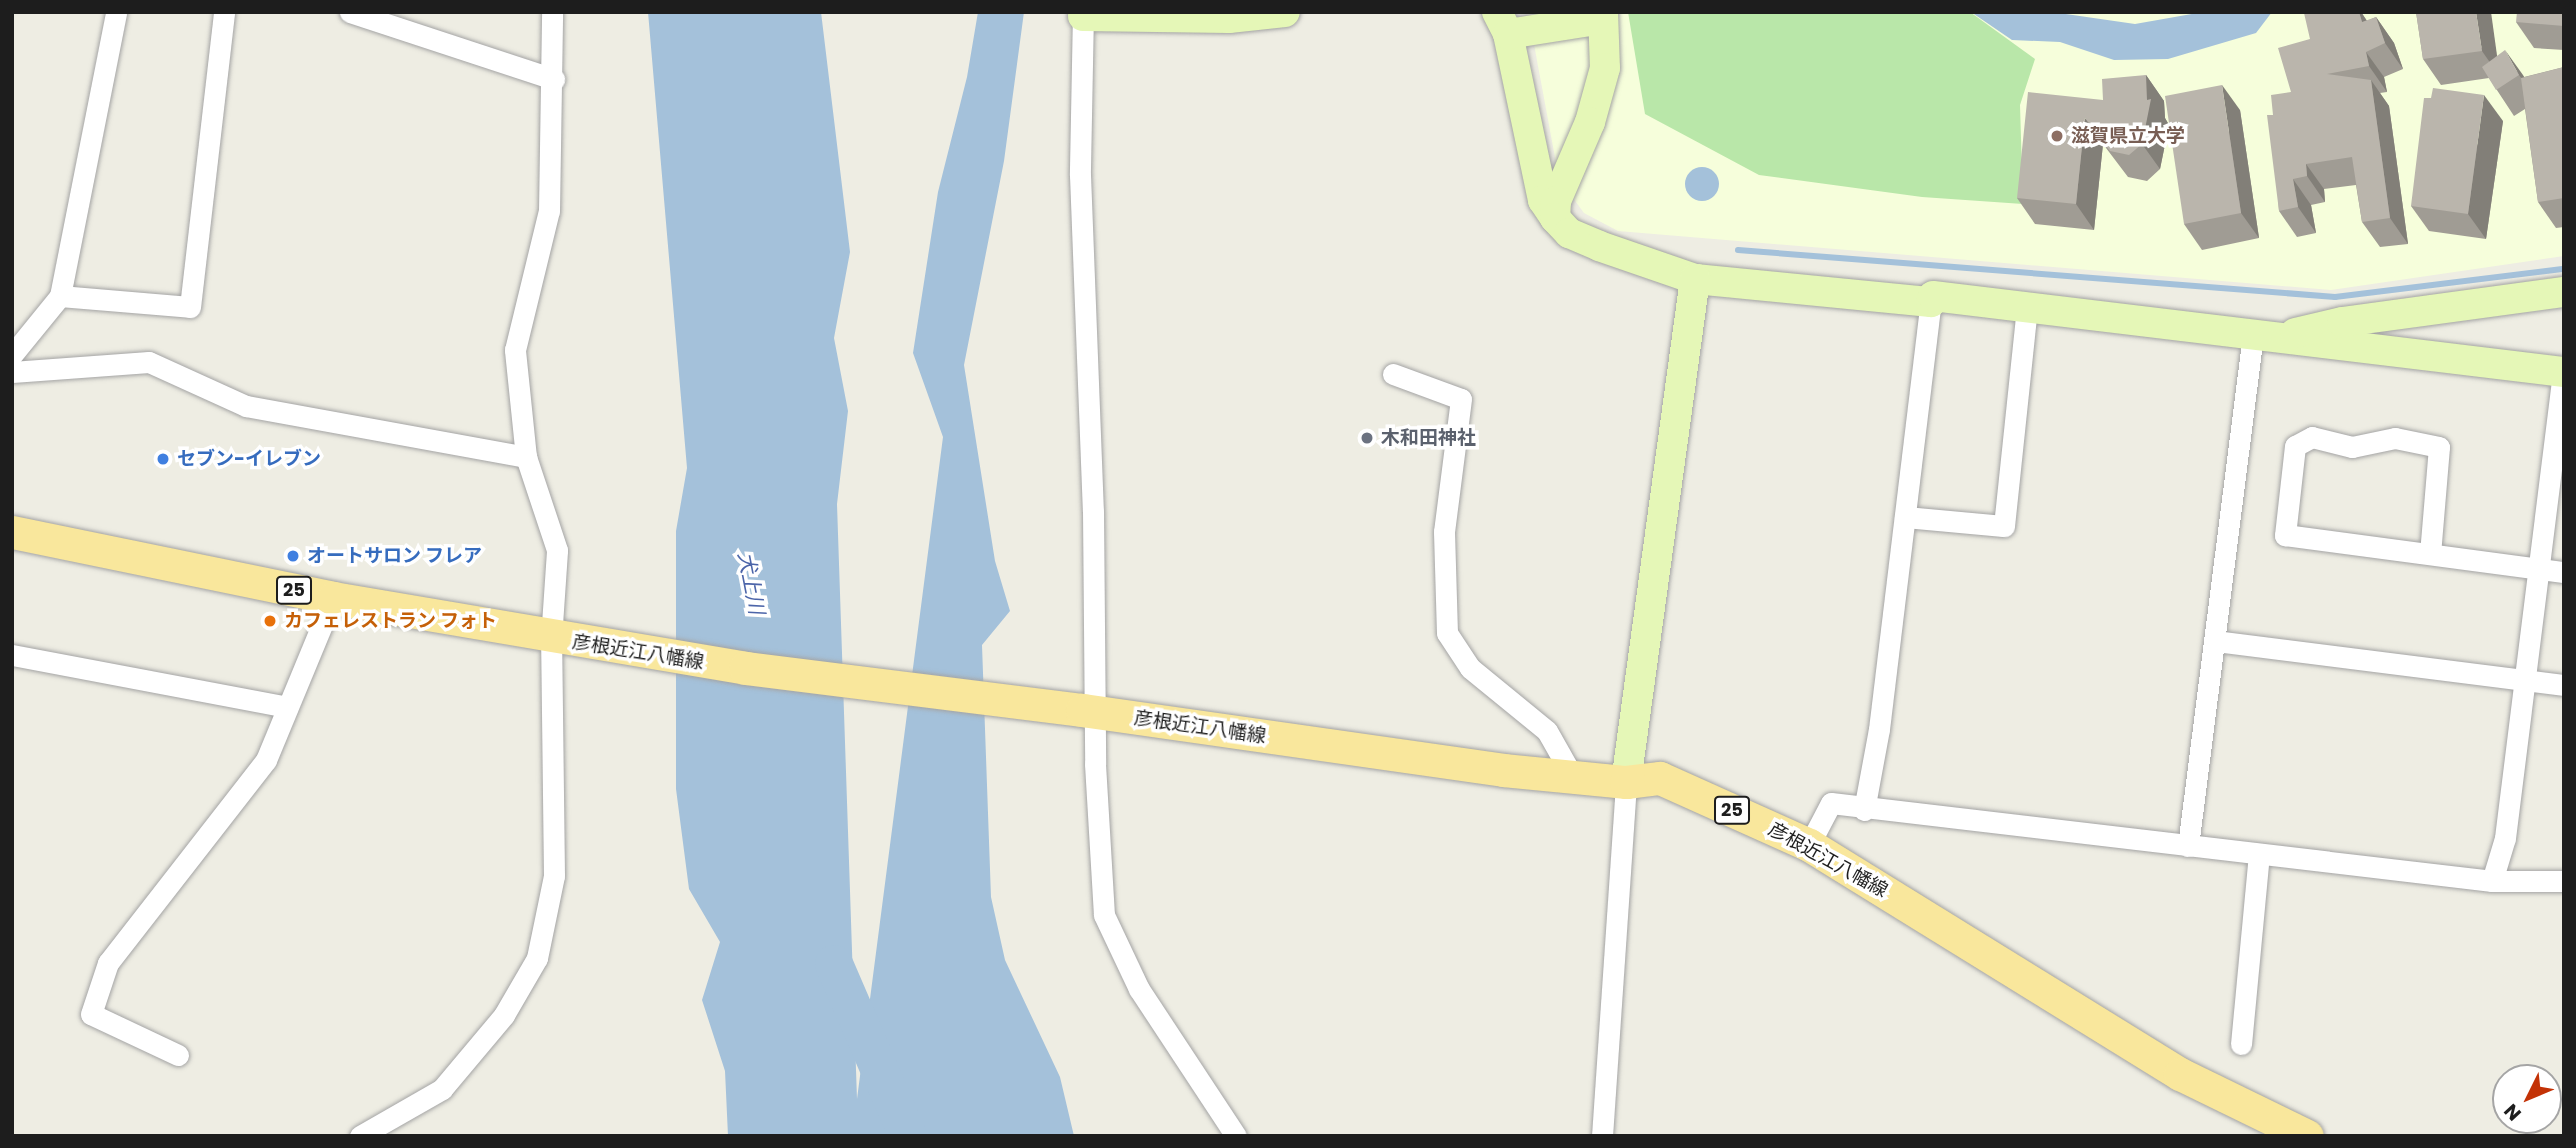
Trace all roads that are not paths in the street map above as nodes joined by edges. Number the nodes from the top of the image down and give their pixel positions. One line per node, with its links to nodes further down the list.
1 (116, 12): 13 (street)
2 (223, 12): 13 (street)
3 (350, 12): 9 (street)
4 (552, 12): 9 (street)
5 (1285, 12): 6 (street)
6 (1083, 14): 34 (street)
7 (1603, 16): 8 (street); 10 (street)
8 (1503, 23): 10 (street)
9 (554, 79): 21 (street)
10 (1555, 218): 11 (street)
11 (1695, 279): 14 (street); 36 (street)
12 (2564, 292): 16 (street)
13 (60, 296): 17 (street)
14 (1931, 302): 15 (street); 22 (street)
15 (2027, 307): 16 (street); 22 (street)
16 (2263, 336): 19 (street); 29 (street)
17 (12, 355)
18 (12, 372): 21 (street)
19 (2564, 372): 25 (street)
20 (1393, 374): 35 (street)
21 (526, 457): 28 (street)
22 (1905, 517): 37 (street)
23 (12, 532): 27 (main road, 彦根近江八幡線 / 25)
24 (2430, 554): 24 (street); 25 (street)
25 (2538, 568): 26 (street); 31 (street)
26 (2564, 572)
27 (333, 598): 28 (main road, 彦根近江八幡線 / 25); 33 (street)
28 (564, 641): 34 (main road, 彦根近江八幡線 / 25); 45 (street)
29 (2215, 641): 31 (street); 39 (street)
30 (12, 654): 33 (street)
31 (2524, 681): 32 (street); 41 (street)
32 (2564, 685)
33 (287, 707): 44 (street)
34 (1089, 711): 35 (main road, 彦根近江八幡線 / 25); 46 (street)
35 (1573, 777): 36 (main road, 彦根近江八幡線 / 25)
36 (1626, 782): 38 (main road, 彦根近江八幡線 / 25); 47 (street)
37 (1864, 810): 38 (street); 39 (street)
38 (1808, 845): 48 (main road, 彦根近江八幡線 / 25)
39 (2188, 846): 40 (street)
40 (2259, 855): 41 (street); 43 (street)
41 (2492, 881): 42 (street)
42 (2564, 881)
43 (2241, 1044)
44 (178, 1055)
45 (360, 1136)
46 (1236, 1136)
47 (1602, 1136)
48 (2307, 1136)

